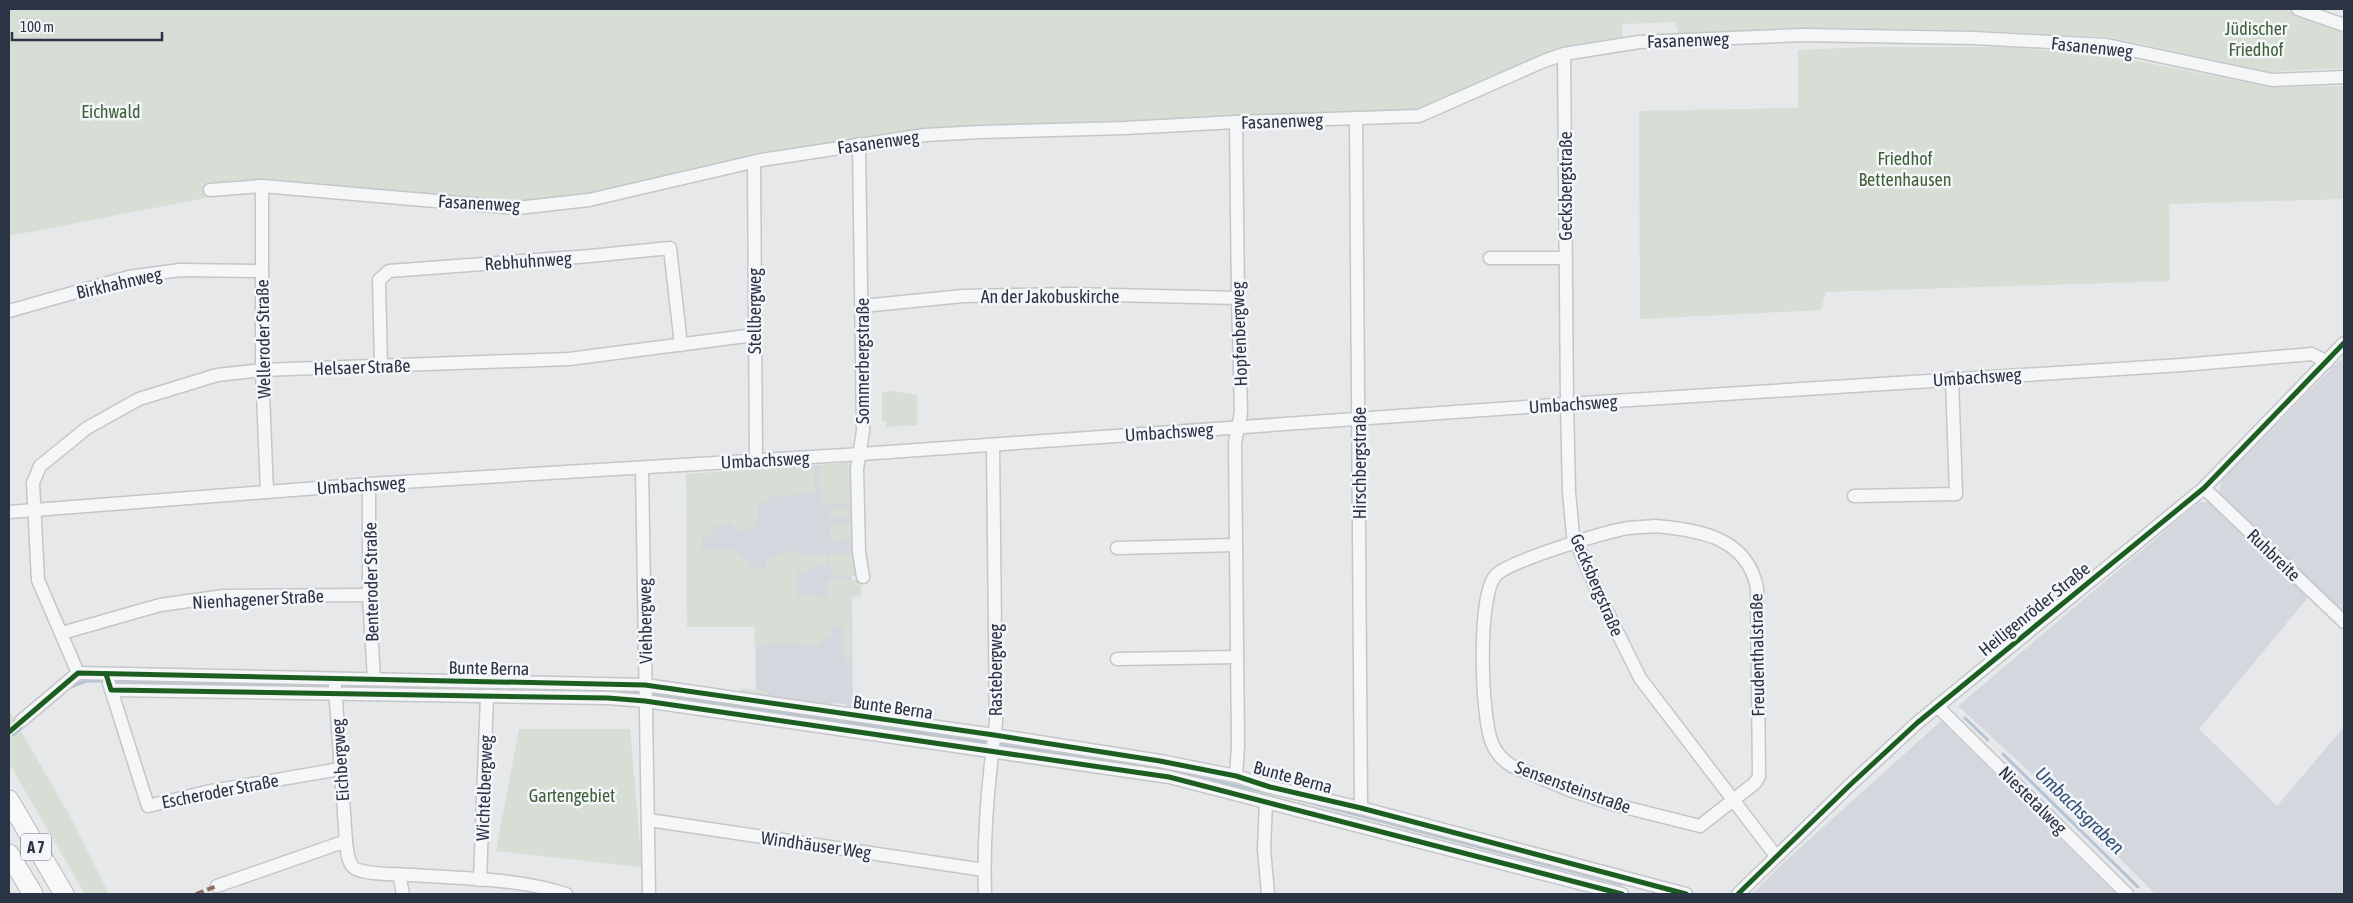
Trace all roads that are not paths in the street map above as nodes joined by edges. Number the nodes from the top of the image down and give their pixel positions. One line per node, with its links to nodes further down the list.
1 (2298, 9): 2 (street)
2 (2344, 25)
3 (1564, 54): 4 (street, Fasanenweg); 5 (street, Fasanenweg); 12 (street, Gecksbergstraße)
4 (2344, 77)
5 (1356, 118): 6 (street, Fasanenweg); 25 (street, Hirschbergstraße)
6 (1236, 122): 7 (street, Fasanenweg); 14 (street, Hopfenbergweg)
7 (859, 144): 8 (street, Fasanenweg); 15 (street, Sommerbergstraße)
8 (754, 162): 9 (street, Fasanenweg); 17 (street, Stellbergweg)
9 (262, 186): 10 (street, Fasanenweg); 13 (street, Welleroder Straße)
10 (210, 190)
11 (1490, 258): 12 (street)
12 (1565, 258): 24 (street, Gecksbergstraße)
13 (262, 271): 16 (street, Birkhahnweg); 22 (street, Welleroder Straße)
14 (1238, 298): 15 (street, An der Jakobuskirche); 26 (street, Hopfenbergweg)
15 (862, 306): 28 (street, Sommerbergstraße)
16 (9, 311)
17 (754, 335): 19 (street, Helsaer Straße); 29 (street, Stellbergweg)
18 (2344, 343): 20 (street, Heiligenröder Straße)
19 (681, 345): 21 (street, Helsaer Straße); 21 (street, Rebhuhnweg)
20 (2327, 362): 23 (street, Umbachsweg); 32 (street, Heiligenröder Straße)
21 (381, 367): 22 (street, Helsaer Straße)
22 (262, 370): 33 (street, Welleroder Straße); 35 (street, Helsaer Straße)
23 (1952, 378): 24 (street, Umbachsweg); 34 (street)
24 (1567, 404): 25 (street, Umbachsweg); 37 (street, Gecksbergstraße)
25 (1358, 419): 26 (street, Umbachsweg); 60 (street, Hirschbergstraße)
26 (1238, 427): 27 (street, Umbachsweg); 38 (street, Hopfenbergweg)
27 (993, 445): 28 (street, Umbachsweg); 54 (street, Rastebergweg)
28 (861, 454): 29 (street, Umbachsweg); 40 (street, Sommerbergstraße)
29 (756, 460): 30 (street, Umbachsweg)
30 (642, 468): 31 (street, Umbachsweg); 50 (street, Viehbergweg)
31 (369, 484): 33 (street, Umbachsweg); 41 (street, Benteroder Straße)
32 (2204, 488): 42 (street, Ruhbreite); 52 (street, Heiligenröder Straße)
33 (267, 492): 35 (street, Umbachsweg)
34 (1854, 496)
35 (33, 510): 36 (street, Umbachsweg); 43 (street, Helsaer Straße)
36 (9, 512)
37 (1576, 543): 58 (street, Gecksbergstraße); 58 (street, Freudenthalstraße); 58 (street, Sensensteinstraße)
38 (1236, 545): 39 (street); 44 (street, Hopfenbergweg)
39 (1117, 548)
40 (863, 577)
41 (369, 595): 43 (street, Nienhagener Straße); 47 (street, Benteroder Straße)
42 (2344, 622)
43 (62, 634): 46 (street, Helsaer Straße)
44 (1237, 657): 45 (street); 56 (street, Hopfenbergweg)
45 (1117, 659)
46 (78, 673): 48 (street, Bunte Berna); 53 (street)
47 (374, 680): 49 (street, Bunte Berna); 50 (street, Bunte Berna)
48 (108, 681): 49 (street, Bunte Berna); 55 (street, Escheroder Straße)
49 (336, 686): 51 (street, Bunte Berna); 55 (street, Eichbergweg)
50 (645, 693): 51 (street, Bunte Berna); 54 (street, Bunte Berna); 61 (street, Viehbergweg)
51 (487, 696): 67 (street, Wichtelbergweg)
52 (1937, 706): 64 (street, Heiligenröder Straße); 79 (street, Niestetalweg)
53 (21, 721)
54 (992, 743): 56 (street, Bunte Berna); 59 (street, Bunte Berna); 65 (street, Rastebergweg)
55 (340, 770): 62 (street, Eichbergweg)
56 (1236, 776): 60 (street, Bunte Berna)
57 (9, 800): 70 (highway, A 7)
58 (1732, 801): 64 (street, Gecksbergstraße)
59 (1266, 802): 75 (street); 76 (street, Bunte Berna)
60 (1361, 808): 77 (street, Bunte Berna)
61 (649, 820): 65 (street, Windhäuser Weg); 73 (street, Viehbergweg)
62 (346, 841): 66 (street, Eichbergweg); 68 (street)
63 (9, 854): 69 (highway, A 7)
64 (1776, 856): 78 (street, Heiligenröder Straße)
65 (984, 870): 74 (street, Rastebergweg)
66 (399, 874): 67 (street); 71 (street)
67 (480, 880): 72 (street)
68 (217, 886)
69 (33, 894)
70 (64, 894)
71 (403, 894)
72 (566, 894)
73 (649, 894)
74 (984, 894)
75 (1268, 894)
76 (1622, 894)
77 (1686, 894)
78 (1738, 894)
79 (2128, 894)

